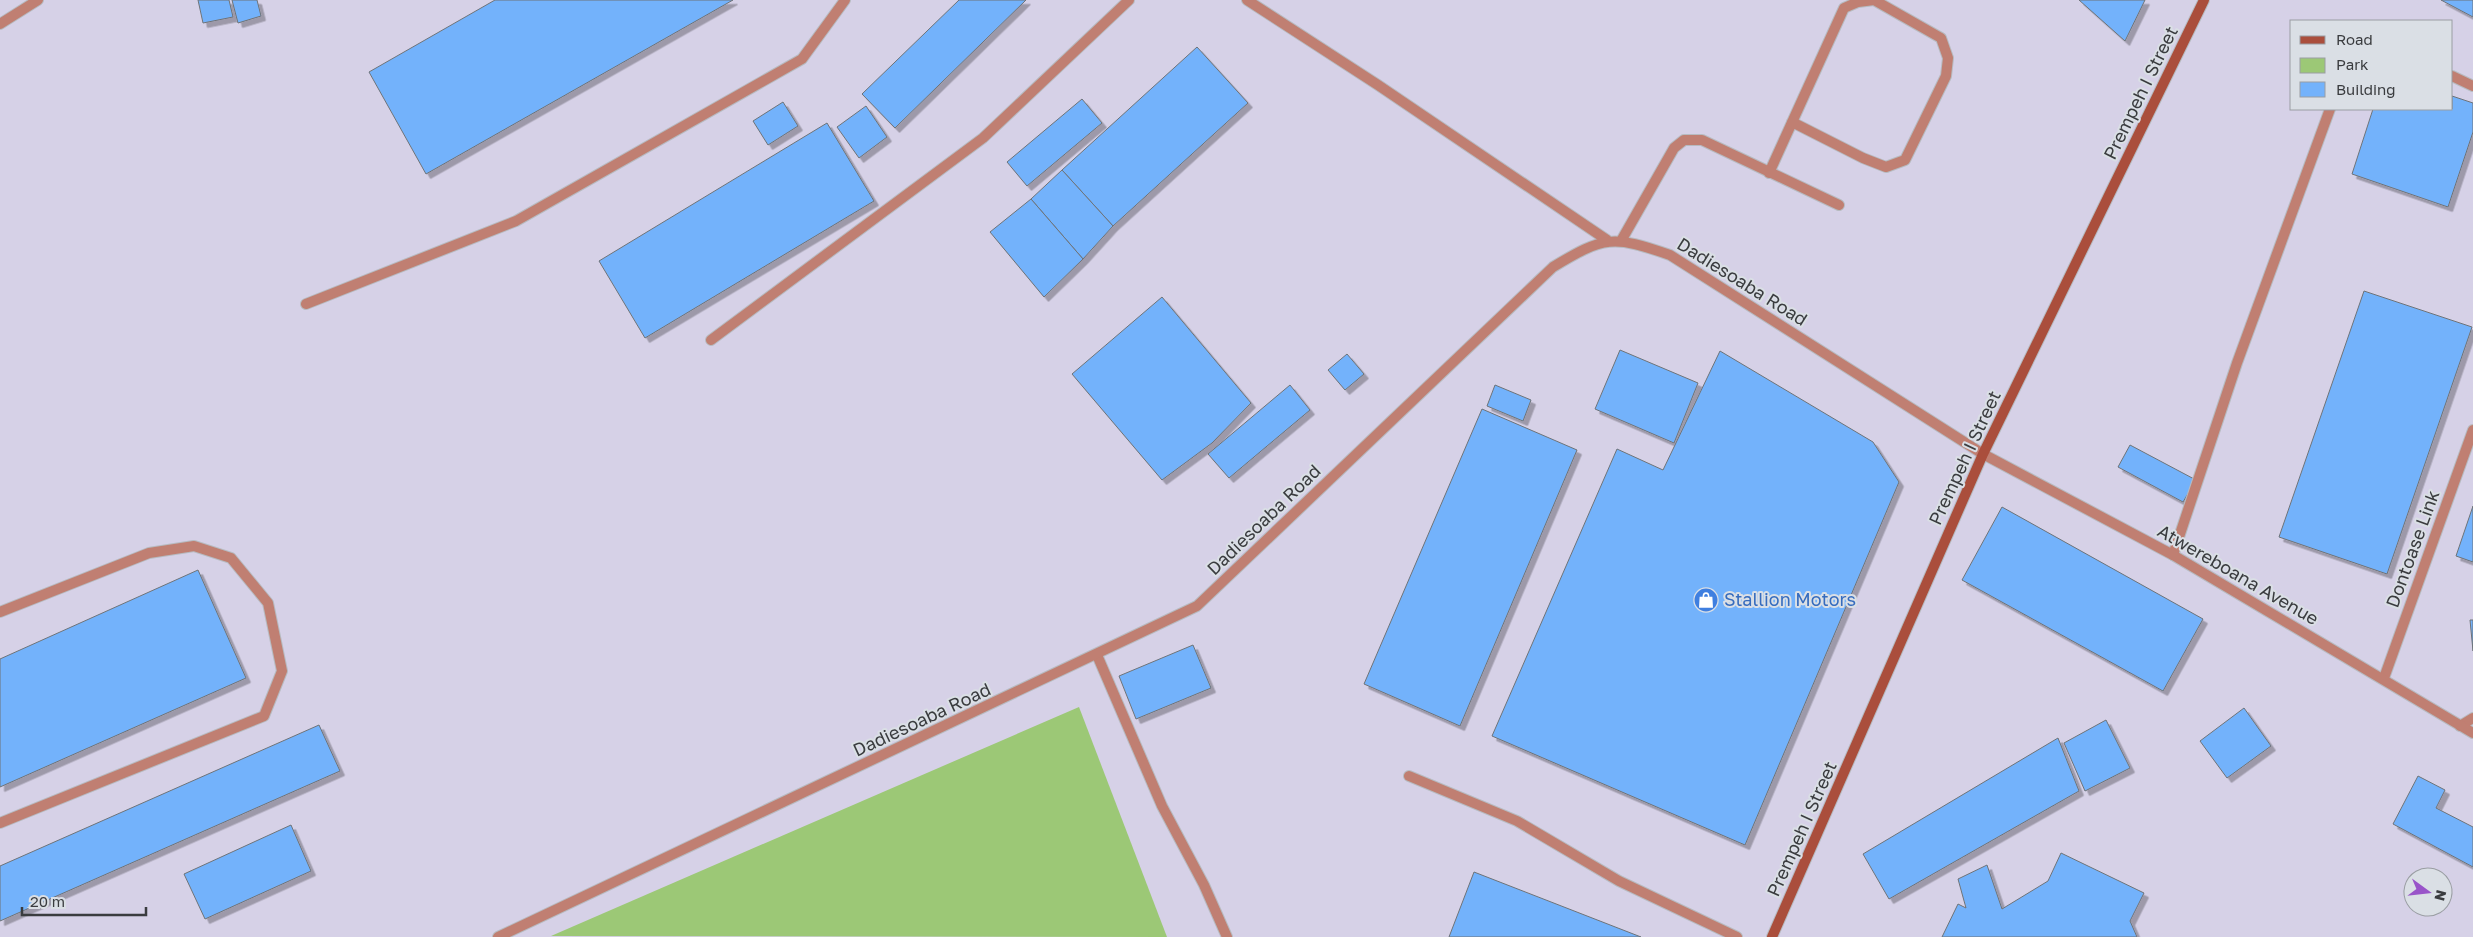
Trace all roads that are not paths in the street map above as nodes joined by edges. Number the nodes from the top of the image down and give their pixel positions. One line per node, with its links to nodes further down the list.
1 (38, 0): 6 (street)
2 (845, 0): 15 (street)
3 (1129, 0): 16 (street)
4 (1247, 0): 13 (street)
5 (2204, 0): 18 (main road, Prempeh I Street)
6 (0, 24)
7 (2453, 76): 8 (street)
8 (2473, 86)
9 (2330, 110): 19 (street)
10 (1792, 122): 10 (street); 11 (street)
11 (1769, 173): 12 (street); 14 (street)
12 (1838, 205)
13 (1607, 240): 14 (street, Dadiesoaba Road); 21 (street, Dadiesoaba Road)
14 (1621, 242): 18 (street, Dadiesoaba Road)
15 (306, 304)
16 (711, 340)
17 (2473, 430): 22 (street, Dontoase Link)
18 (1983, 454): 19 (street, Atwereboana Avenue); 31 (main road, Prempeh I Street)
19 (2173, 555): 22 (street, Atwereboana Avenue)
20 (0, 612): 27 (street)
21 (1098, 655): 28 (street, Dadiesoaba Road); 29 (street)
22 (2384, 678): 24 (street, Atwereboana Avenue)
23 (2473, 718): 24 (street)
24 (2460, 726): 25 (street, Atwereboana Avenue)
25 (2473, 733)
26 (1409, 776): 30 (street)
27 (0, 823)
28 (498, 937)
29 (1227, 937)
30 (1737, 937)
31 (1772, 937)

